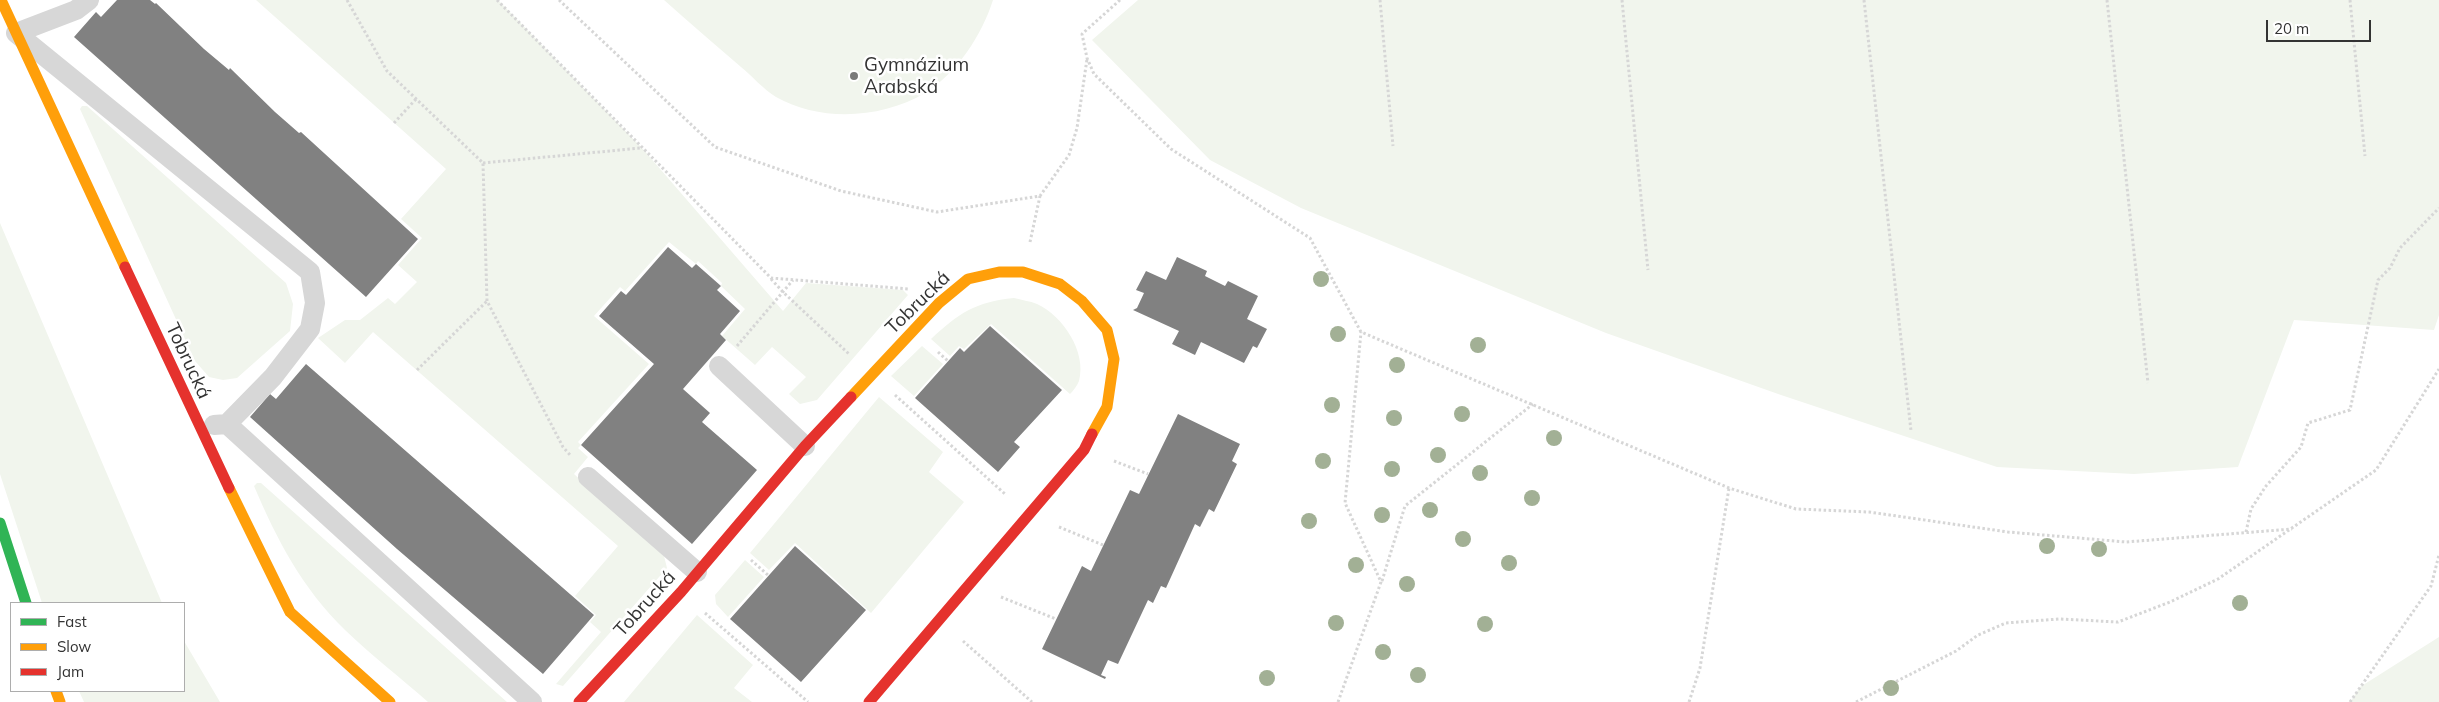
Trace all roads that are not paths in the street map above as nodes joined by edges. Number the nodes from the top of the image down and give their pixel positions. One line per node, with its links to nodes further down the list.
1 (1, 0): 3 (street, Tobrucká)
2 (89, 0): 3 (lane)
3 (16, 33): 5 (lane); 6 (street, Tobrucká)
4 (719, 366): 7 (lane)
5 (227, 424): 6 (lane); 13 (lane)
6 (199, 426): 12 (street, Tobrucká)
7 (805, 446): 10 (street, Tobrucká); 15 (street, Tobrucká)
8 (588, 477): 10 (lane)
9 (0, 524): 11 (street)
10 (697, 572): 14 (street, Tobrucká)
11 (26, 602)
12 (390, 702)
13 (532, 702)
14 (580, 702)
15 (869, 702)

